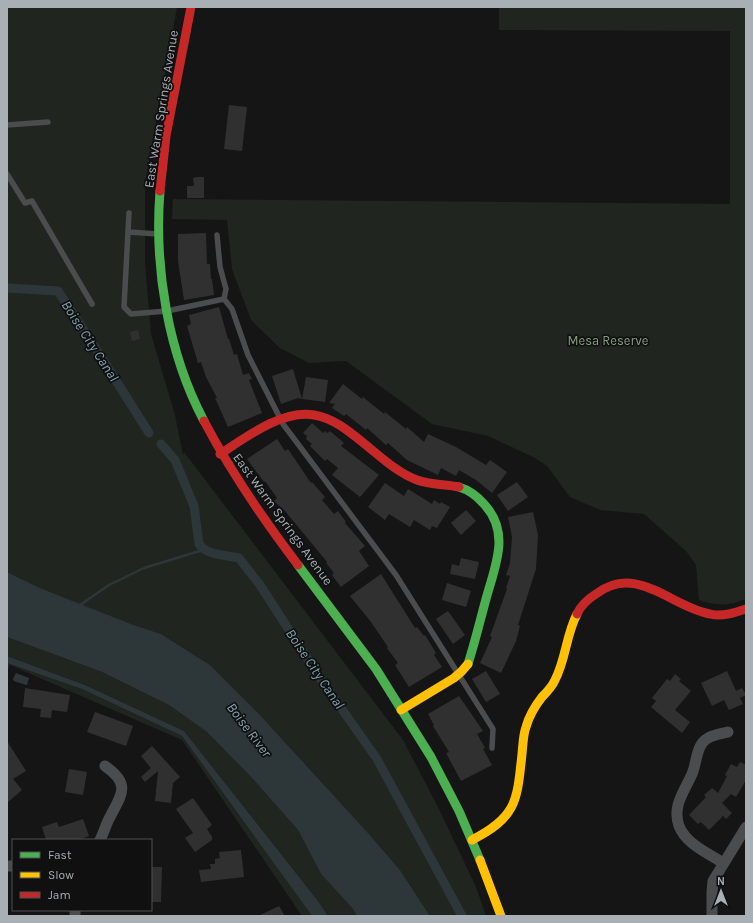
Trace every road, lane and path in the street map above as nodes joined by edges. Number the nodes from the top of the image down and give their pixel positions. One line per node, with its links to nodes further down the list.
1 (191, 7): 7 (street, East Warm Springs Avenue)
2 (48, 122): 3 (lane)
3 (7, 125)
4 (7, 174): 10 (lane)
5 (129, 213): 6 (lane)
6 (128, 232): 7 (lane); 11 (lane)
7 (158, 234): 11 (street, East Warm Springs Avenue)
8 (217, 235): 9 (lane)
9 (224, 299): 11 (lane); 12 (lane)
10 (92, 304)
11 (167, 310): 13 (street, East Warm Springs Avenue)
12 (280, 419): 13 (street); 15 (lane); 15 (street)
13 (220, 454): 16 (street, East Warm Springs Avenue)
14 (746, 609): 22 (street)
15 (459, 674): 16 (street); 18 (lane)
16 (401, 710): 22 (street, East Warm Springs Avenue)
17 (728, 732): 23 (street)
18 (492, 748)
19 (105, 766): 21 (street)
20 (746, 827): 23 (street)
21 (100, 839)
22 (472, 840): 24 (street, East Warm Springs Avenue)
23 (723, 863): 25 (street)
24 (501, 916)
25 (712, 916)

